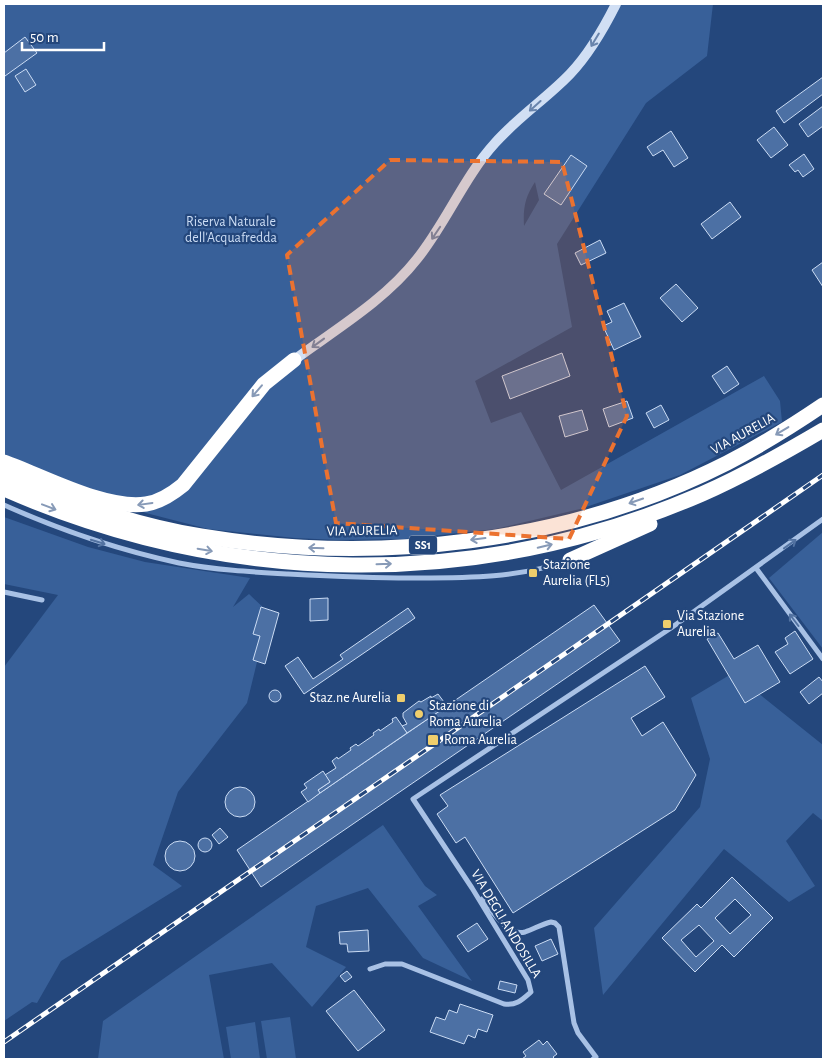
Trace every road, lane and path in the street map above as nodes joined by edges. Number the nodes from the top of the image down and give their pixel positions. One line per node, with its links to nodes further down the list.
1 (616, 4): 2 (street, one-way to 2)
2 (294, 360): 5 (highway, one-way to 5)
3 (823, 405): 6 (highway, VIA AURELIA / SS1, one-way to 6)
4 (823, 430): 8 (highway, SS1)
5 (4, 462)
6 (4, 474)
7 (4, 489): 8 (highway, SS1, one-way to 8)
8 (702, 494): 11 (highway)
9 (4, 505): 11 (street, one-way to 11)
10 (823, 519): 12 (street, one-way to 10)
11 (570, 560)
12 (756, 568): 15 (street, one-way to 12); 16 (street, VIA DEGLI ANDOSILLA)
13 (4, 592): 14 (street)
14 (42, 600)
15 (823, 659)
16 (472, 888): 17 (street, VIA DEGLI ANDOSILLA); 18 (street)
17 (370, 969)
18 (592, 1059)

